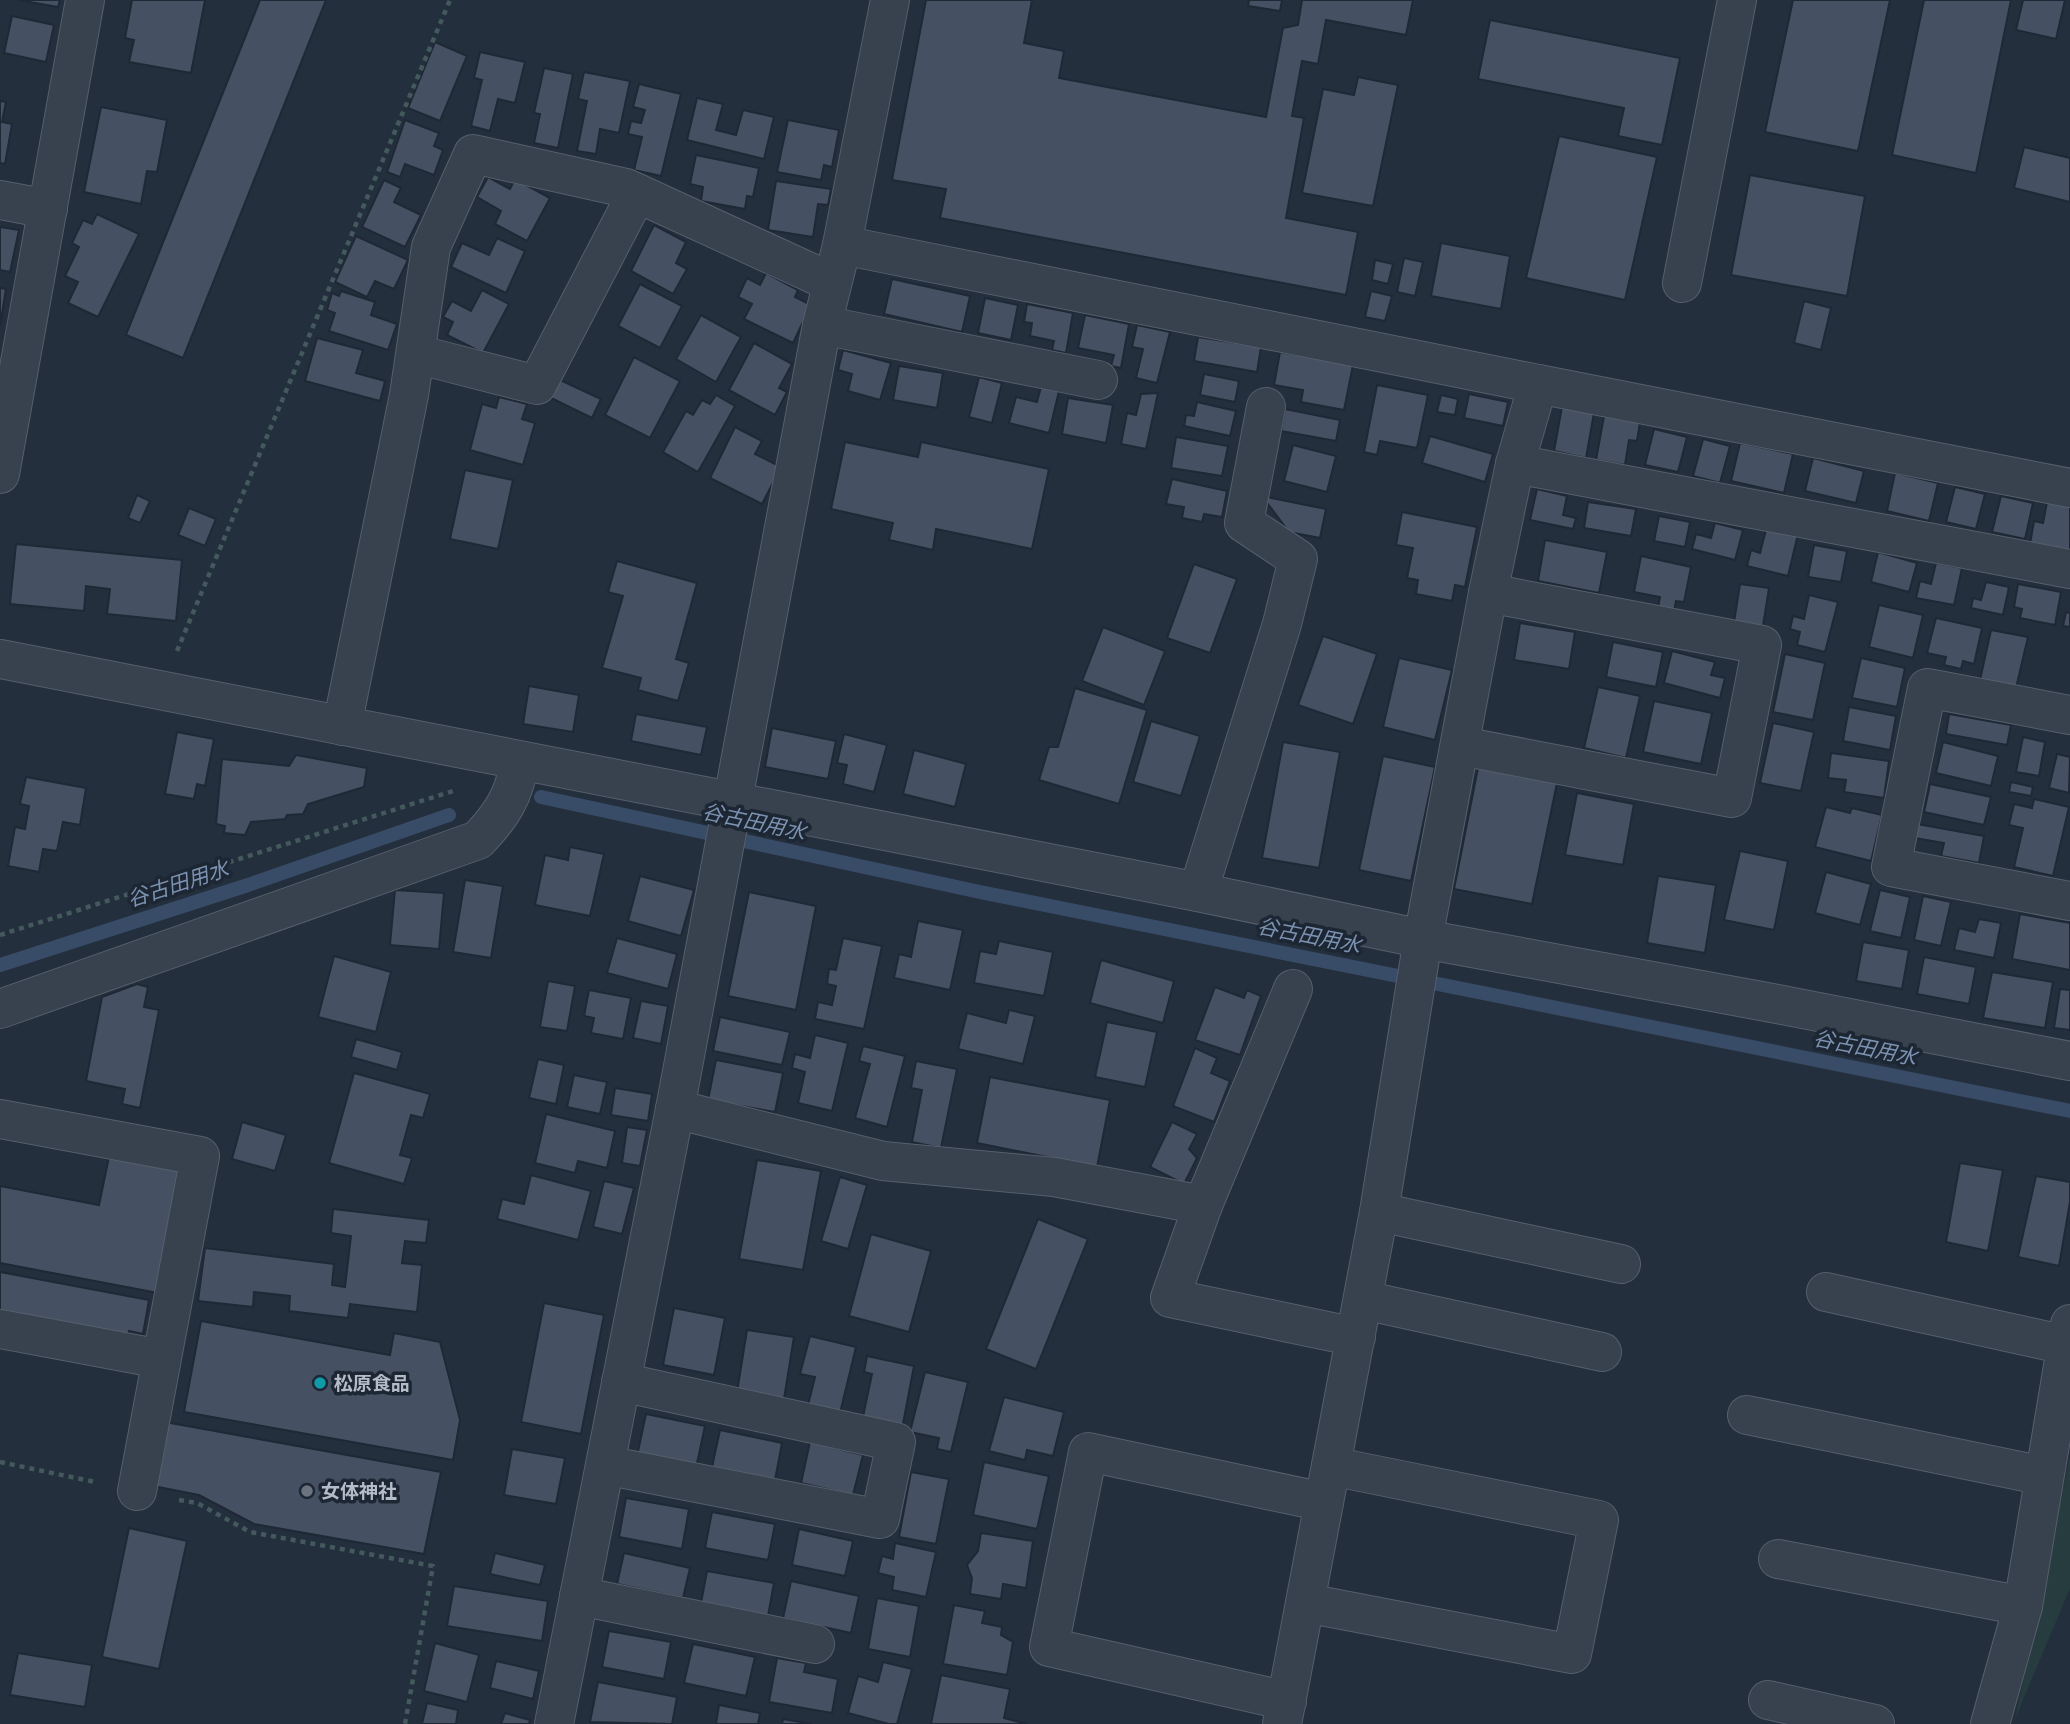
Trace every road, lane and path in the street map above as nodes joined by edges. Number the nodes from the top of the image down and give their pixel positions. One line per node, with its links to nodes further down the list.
1 (85, 0): 7 (street)
2 (450, 0): 23 (path)
3 (890, 0): 8 (street)
4 (1737, 0): 10 (street)
5 (637, 193): 9 (street); 12 (street); 12 (street)
6 (0, 200): 7 (street)
7 (47, 209): 13 (street)
8 (842, 245): 9 (street); 15 (street)
9 (831, 282): 11 (street)
10 (1682, 283)
11 (822, 325): 14 (street); 28 (street)
12 (416, 354): 25 (street)
13 (10, 356): 18 (street)
14 (1098, 380)
15 (1538, 384): 17 (street); 19 (street)
16 (1266, 407): 29 (street)
17 (1515, 464): 20 (street); 21 (street)
18 (0, 474)
19 (2070, 488)
20 (2070, 569)
21 (1488, 593): 26 (street); 26 (street)
22 (0, 659): 23 (street)
23 (160, 690): 25 (street)
24 (2070, 715): 30 (street)
25 (342, 726): 27 (street)
26 (1461, 746): 32 (street)
27 (518, 773): 28 (street); 31 (path); 34 (street)
28 (732, 802): 29 (street); 36 (street)
29 (1198, 892): 32 (street)
30 (2070, 901)
31 (0, 935)
32 (1423, 939): 35 (street); 39 (street)
33 (1293, 989): 38 (street)
34 (0, 1009)
35 (2070, 1061)
36 (675, 1109): 38 (street); 47 (street)
37 (0, 1119): 46 (street)
38 (1203, 1205): 42 (street)
39 (1380, 1212): 40 (street); 42 (street)
40 (1620, 1264)
41 (1826, 1292): 44 (street)
42 (1359, 1318): 45 (street); 51 (street)
43 (0, 1329): 46 (street)
44 (2068, 1335): 50 (street)
45 (1602, 1352)
46 (161, 1359): 52 (street)
47 (621, 1382): 49 (street); 49 (street)
48 (1747, 1415): 50 (street)
49 (605, 1465): 55 (street)
50 (2044, 1476): 57 (street)
51 (1328, 1484): 56 (street); 56 (street); 60 (street)
52 (137, 1491)
53 (197, 1503): 61 (path)
54 (1779, 1559): 57 (street)
55 (579, 1596): 58 (street); 62 (street)
56 (1306, 1603): 60 (street)
57 (2023, 1606): 64 (street)
58 (815, 1644)
59 (1768, 1700): 63 (street)
60 (1284, 1712)
61 (405, 1724)
62 (554, 1724)
63 (1875, 1724)
64 (1990, 1724)

